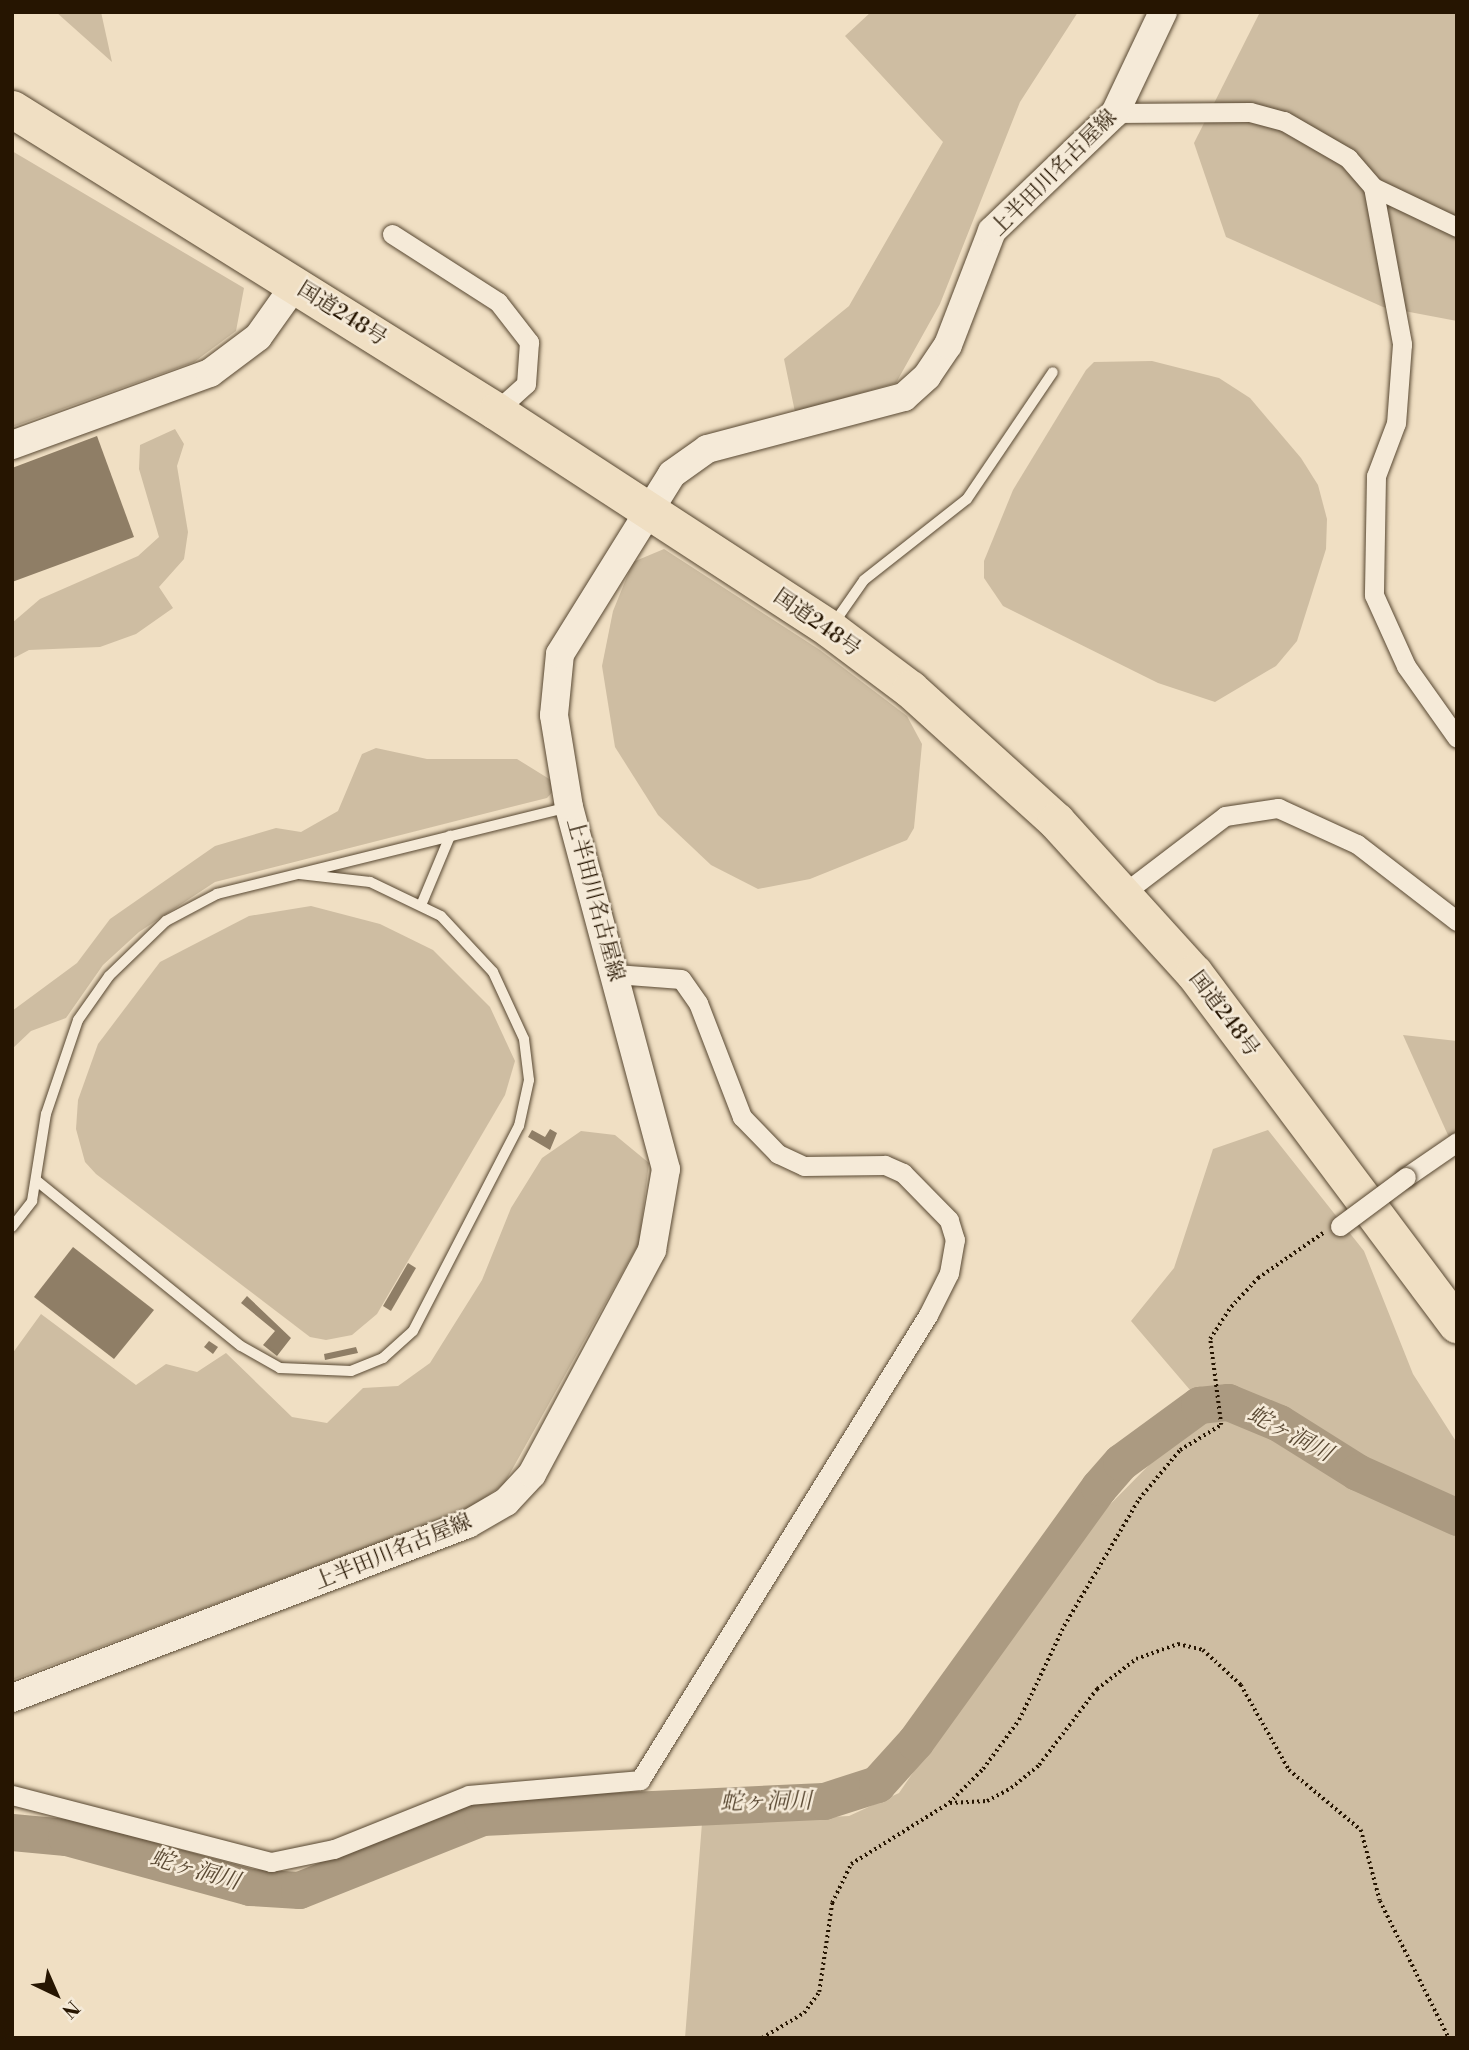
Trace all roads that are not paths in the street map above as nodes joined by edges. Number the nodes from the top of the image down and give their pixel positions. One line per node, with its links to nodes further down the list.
1 (1163, 12): 3 (main road, 上半田川名古屋線)
2 (12, 109): 7 (highway, 国道248号)
3 (1115, 113): 4 (street); 11 (main road, 上半田川名古屋線)
4 (1373, 187): 5 (street); 13 (street)
5 (1457, 227)
6 (392, 234): 9 (street)
7 (296, 285): 9 (highway, 国道248号); 10 (main road)
8 (1053, 372): 12 (lane)
9 (496, 411): 11 (highway, 国道248号)
10 (12, 445)
11 (646, 508): 12 (highway, 国道248号); 14 (main road, 上半田川名古屋線)
12 (830, 629): 17 (highway, 国道248号)
13 (1457, 738)
14 (569, 807): 15 (lane); 20 (main road, 上半田川名古屋線)
15 (450, 836): 16 (lane); 18 (lane)
16 (299, 874): 18 (lane); 22 (lane)
17 (1124, 893): 19 (street); 25 (highway, 国道248号)
18 (422, 903): 22 (lane)
19 (1457, 921)
20 (615, 974): 26 (main road, 上半田川名古屋線); 27 (street)
21 (1457, 1142): 23 (street, bridge)
22 (37, 1181): 24 (lane)
23 (1339, 1226)
24 (12, 1227)
25 (1457, 1325)
26 (12, 1698)
27 (12, 1795)

